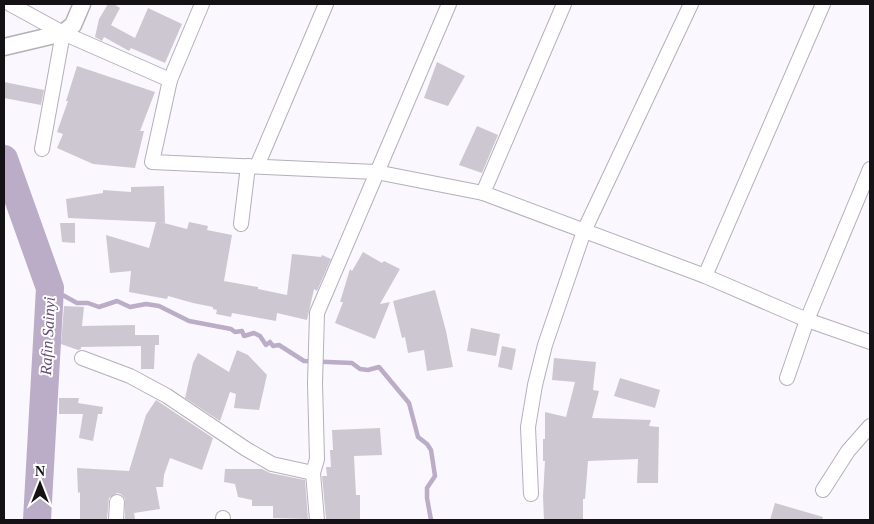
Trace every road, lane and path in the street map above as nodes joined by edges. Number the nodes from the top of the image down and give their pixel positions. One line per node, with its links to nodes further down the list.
1 (10, 4): 9 (street)
2 (82, 4): 9 (street)
3 (202, 4): 11 (street)
4 (326, 4): 13 (street)
5 (449, 4): 15 (street)
6 (564, 4): 16 (street)
7 (691, 4): 18 (street)
8 (823, 4): 19 (street)
9 (63, 33): 10 (street); 11 (street); 12 (street)
10 (4, 47)
11 (170, 80): 13 (street)
12 (42, 149)
13 (252, 166): 15 (street); 17 (street)
14 (870, 169): 20 (street)
15 (376, 172): 16 (street); 25 (street)
16 (482, 194): 18 (street)
17 (241, 224)
18 (584, 231): 19 (street); 27 (street)
19 (705, 276): 20 (street)
20 (807, 320): 21 (street); 23 (street)
21 (870, 342)
22 (82, 358): 25 (street)
23 (788, 378)
24 (870, 426): 26 (street)
25 (314, 473): 30 (street)
26 (823, 490)
27 (530, 494)
28 (117, 502): 29 (street)
29 (116, 520)
30 (317, 520)

